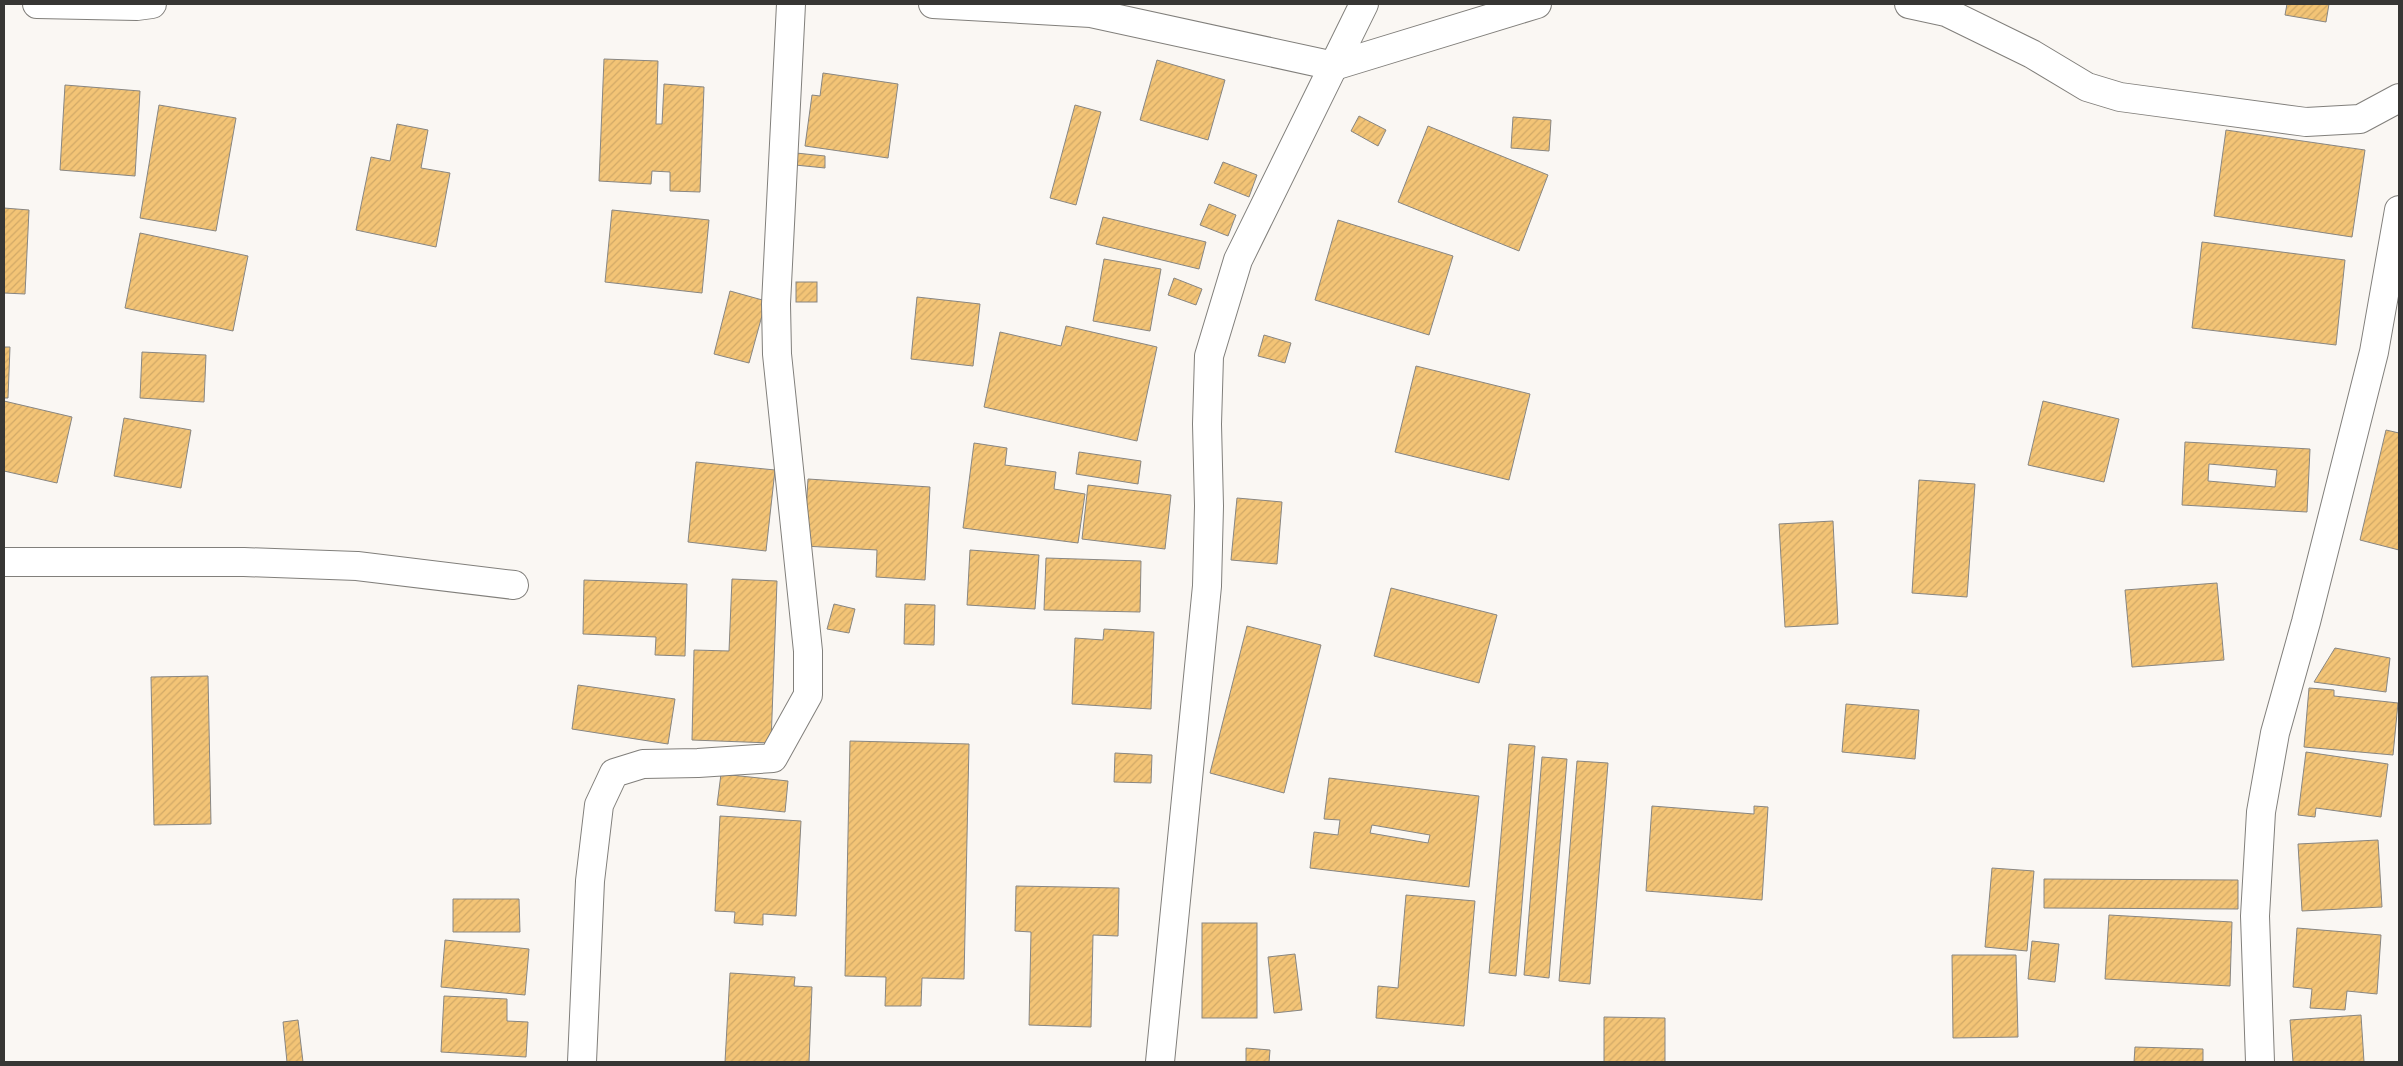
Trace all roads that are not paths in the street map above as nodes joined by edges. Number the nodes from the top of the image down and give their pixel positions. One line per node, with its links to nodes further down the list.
1 (37, 4): 2 (street)
2 (152, 4)
3 (791, 4): 13 (street)
4 (933, 4): 8 (street)
5 (1364, 4): 8 (street)
6 (1537, 4): 8 (street)
7 (1909, 4): 9 (street)
8 (1334, 66): 14 (street)
9 (2399, 98)
10 (2399, 210): 15 (street)
11 (4, 562): 12 (street)
12 (514, 585)
13 (582, 1062)
14 (1160, 1062)
15 (2260, 1062)

